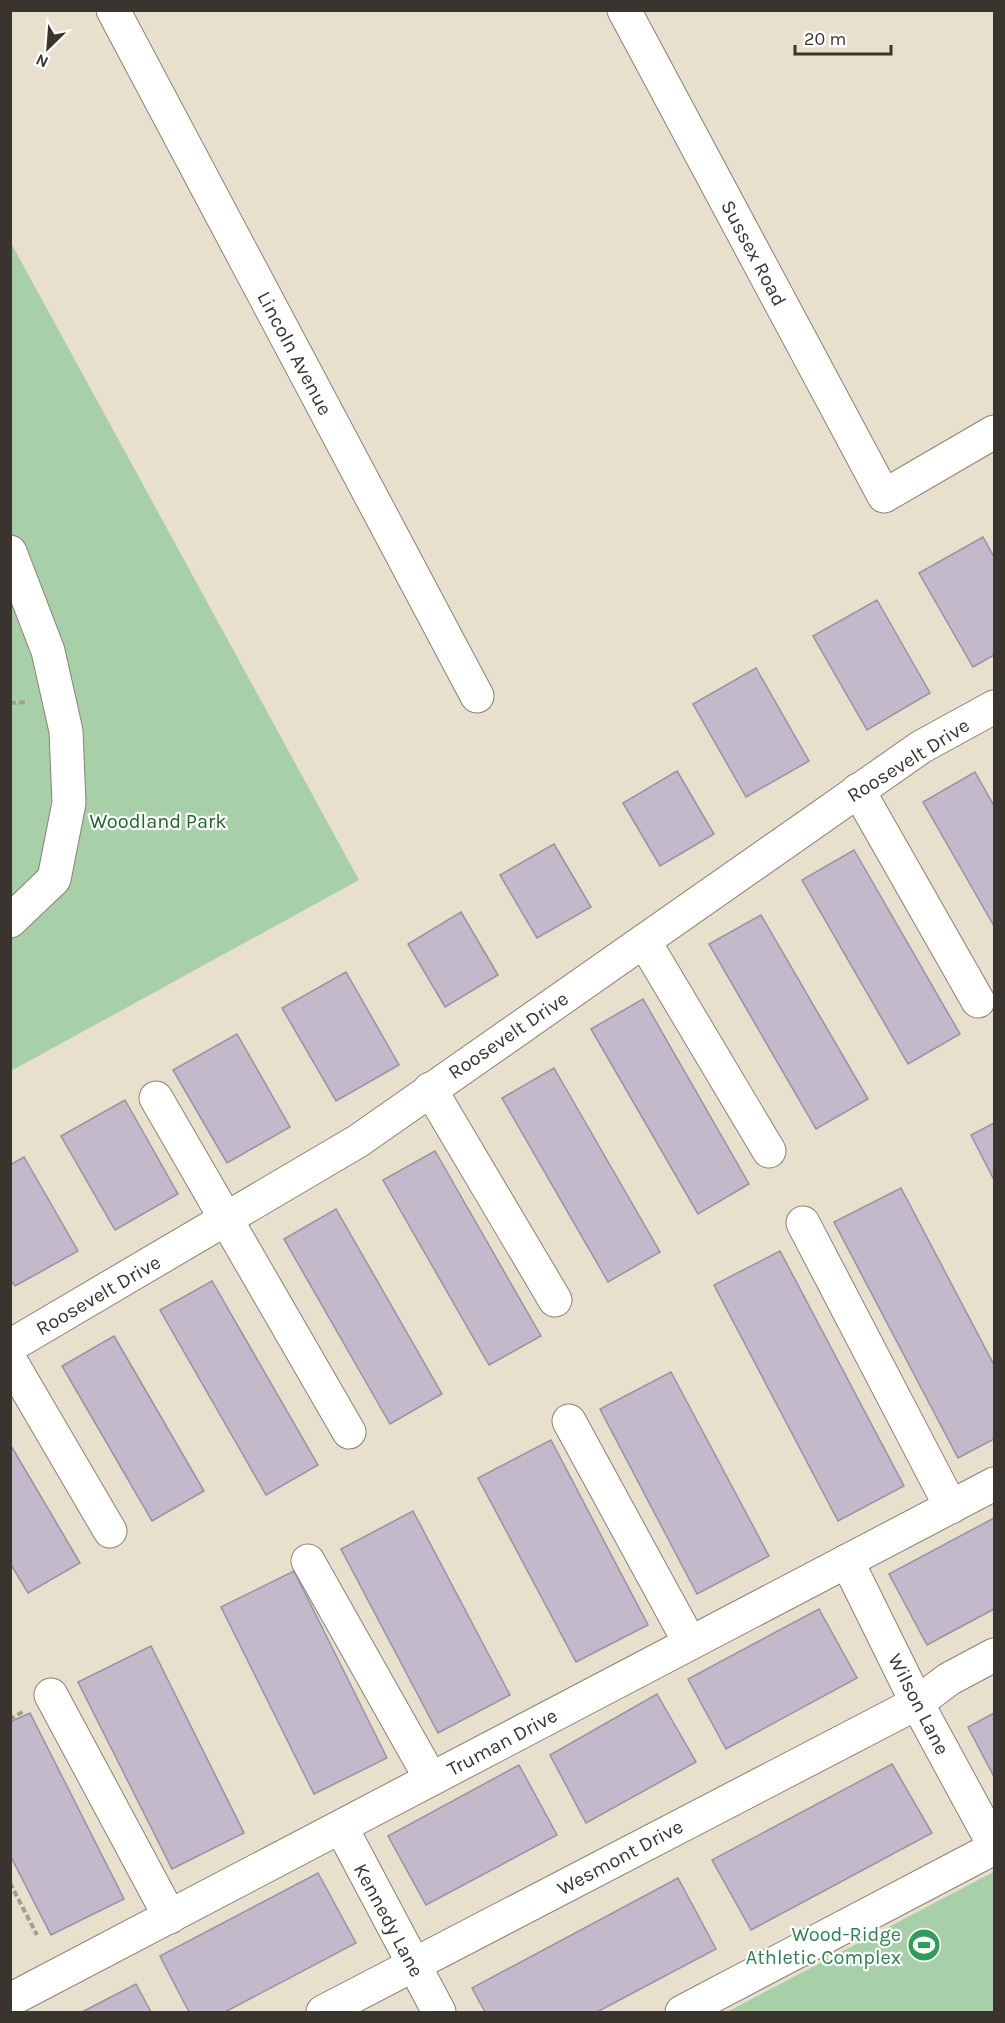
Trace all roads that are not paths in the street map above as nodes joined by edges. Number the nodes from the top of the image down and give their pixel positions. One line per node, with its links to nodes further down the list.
1 (624, 10): 3 (street, Sussex Road)
2 (123, 14): 5 (street, Lincoln Avenue)
3 (994, 432)
4 (10, 552): 8 (street)
5 (477, 696)
6 (994, 707): 7 (street, Roosevelt Drive)
7 (858, 790): 9 (street, Roosevelt Drive); 10 (street)
8 (10, 921)
9 (644, 942): 11 (street, Roosevelt Drive); 13 (street)
10 (978, 1001)
11 (430, 1089): 14 (street, Roosevelt Drive); 16 (street)
12 (156, 1098): 14 (street)
13 (769, 1151)
14 (225, 1221): 17 (street, Roosevelt Drive); 20 (street)
15 (803, 1223): 22 (street)
16 (555, 1300)
17 (10, 1346)
18 (10, 1360): 23 (street)
19 (569, 1421): 26 (street)
20 (349, 1432)
21 (994, 1484): 22 (street, Truman Drive)
22 (951, 1508): 25 (street, Truman Drive)
23 (110, 1531)
24 (308, 1561): 30 (street)
25 (847, 1561): 26 (street, Truman Drive); 29 (street, Wilson Lane)
26 (690, 1643): 30 (street, Truman Drive)
27 (994, 1655): 29 (street, Wesmont Drive)
28 (51, 1695): 33 (street)
29 (916, 1703): 32 (street, Wilson Lane); 34 (street, Wesmont Drive)
30 (431, 1779): 31 (street, Truman Drive)
31 (341, 1827): 33 (street, Truman Drive); 34 (street, Kennedy Lane)
32 (994, 1847): 38 (street)
33 (170, 1917): 35 (street, Truman Drive)
34 (412, 1965): 36 (street, Wesmont Drive); 37 (street, Kennedy Lane)
35 (10, 2000)
36 (323, 2013)
37 (439, 2013)
38 (682, 2013)

